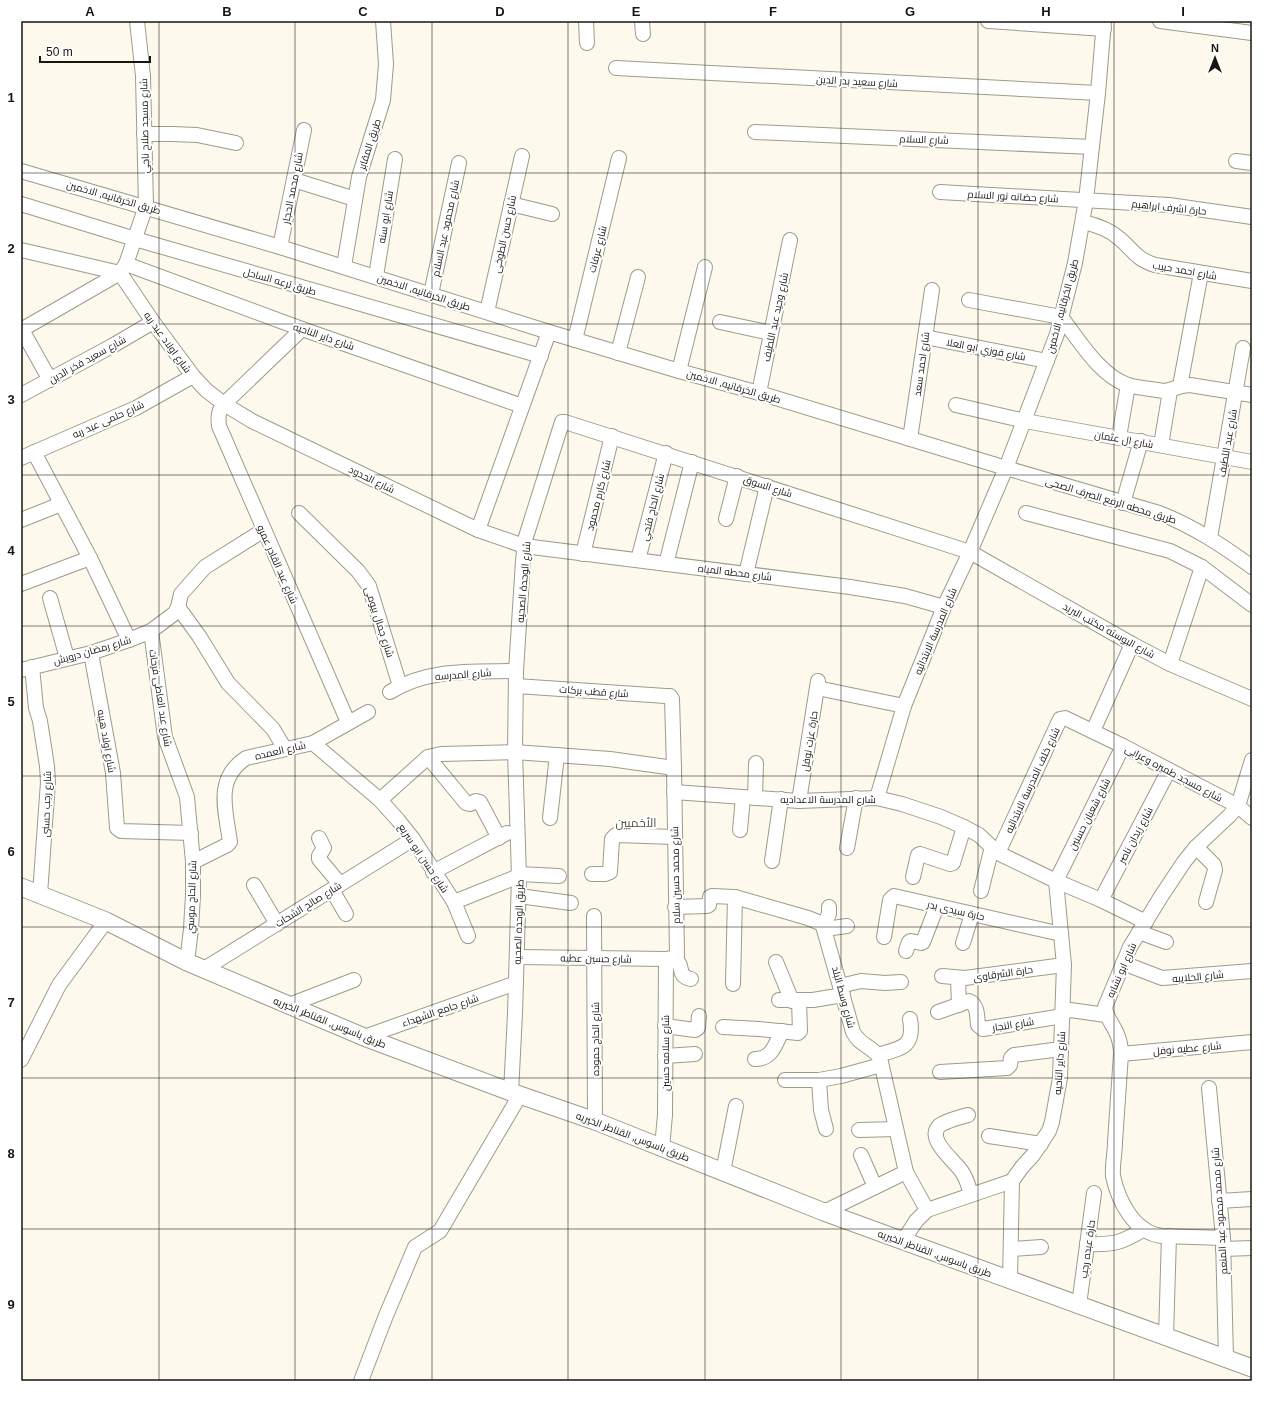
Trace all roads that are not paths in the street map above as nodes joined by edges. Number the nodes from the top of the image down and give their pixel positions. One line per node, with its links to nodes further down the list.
1 (137, 21): 13 (street, شارع مسجد صلاح ناجي)
2 (383, 21): 25 (street, طريق المقابر)
3 (586, 21): 8 (street)
4 (988, 21): 6 (street)
5 (1160, 21): 7 (street)
6 (1104, 25): 10 (street, طريق الخرقانيه, الاخمين)
7 (1252, 33)
8 (587, 43)
9 (616, 68): 10 (street, شارع سعيد بدر الدين)
10 (1098, 93): 15 (street, طريق الخرقانيه, الاخمين)
11 (304, 130): 23 (street, شارع محمد الحجار)
12 (755, 132): 15 (street, شارع السلام)
13 (144, 134): 14 (street); 29 (street, شارع مسجد صلاح ناجي)
14 (236, 143)
15 (1092, 147): 26 (street, طريق الخرقانيه, الاخمين)
16 (522, 156): 28 (street, شارع حسن الطوخى)
17 (619, 158): 56 (street, شارع عرفات)
18 (394, 159): 41 (street, شارع ابو سنه)
19 (1236, 161): 21 (street)
20 (459, 162): 45 (street, شارع محمود عبد السلام)
21 (1252, 163)
22 (21, 171): 29 (street, طريق الخرقانيه, الاخمين)
23 (294, 180): 25 (street); 35 (street, شارع محمد الحجار)
24 (940, 192): 26 (street, شارع حضانه نور السلام)
25 (355, 199): 37 (street, طريق المقابر)
26 (1086, 200): 31 (street, حارة اشرف ابراهيم); 32 (street, طريق الخرقانيه, الاخمين)
27 (21, 204): 33 (street, طريق ترعه الساحل)
28 (511, 204): 30 (street); 47 (street, شارع حسن الطوخى)
29 (146, 206): 33 (street); 35 (street, طريق الخرقانيه, الاخمين)
30 (552, 214)
31 (1252, 217)
32 (1083, 222): 40 (street, شارع احمد حبيب); 48 (street, طريق الخرقانيه, الاخمين)
33 (134, 239): 39 (street); 59 (street, طريق ترعه الساحل)
34 (790, 240): 54 (street, شارع وحيد عبد اللطيف)
35 (280, 247): 37 (street, طريق الخرقانيه, الاخمين)
36 (21, 250): 39 (street, شارع داير الناحيه)
37 (344, 266): 41 (street, طريق الخرقانيه, الاخمين)
38 (705, 267): 61 (street)
39 (123, 269): 49 (street, شارع اولاد عبد ربه); 51 (street, شارع داير الناحيه); 52 (street)
40 (1201, 273): 43 (street, شارع احمد حبيب); 65 (street)
41 (376, 276): 45 (street, طريق الخرقانيه, الاخمين)
42 (638, 277): 58 (street)
43 (1252, 282)
44 (932, 290): 55 (street, شارع احمد سعد)
45 (430, 294): 47 (street, طريق الخرقانيه, الاخمين)
46 (969, 300): 48 (street)
47 (487, 312): 53 (street, طريق الخرقانيه, الاخمين)
48 (1061, 317): 60 (street, طريق الخرقانيه, الاخمين); 64 (street)
49 (153, 322): 62 (street, شارع اولاد عبد ربه); 63 (street, شارع سعيد فخر الدين)
50 (720, 322): 54 (street)
51 (302, 329): 70 (street); 72 (street, شارع داير الناحيه)
52 (21, 330): 63 (street)
53 (550, 332): 56 (street, طريق الخرقانيه, الاخمين); 59 (street)
54 (771, 333): 67 (street, شارع وحيد عبد اللطيف)
55 (925, 337): 60 (street, شارع فوزي ابو العلا); 77 (street, شارع احمد سعد)
56 (575, 340): 58 (street, طريق الخرقانيه, الاخمين)
57 (1243, 348): 66 (street, شارع عبد اللطيف)
58 (618, 353): 61 (street, طريق الخرقانيه, الاخمين)
59 (541, 356): 72 (street)
60 (1047, 361): 73 (street, طريق الخرقانيه, الاخمين)
61 (679, 371): 67 (street, طريق الخرقانيه, الاخمين)
62 (193, 376): 70 (street, شارع اولاد عبد ربه); 81 (street, شارع حلمى عبد ربه)
63 (50, 380): 68 (street, شارع سعيد فخر الدين)
64 (1128, 385): 65 (street); 76 (street)
65 (1175, 388): 66 (street); 79 (street)
66 (1236, 392): 69 (street); 82 (street, شارع عبد اللطيف)
67 (759, 393): 77 (street, طريق الخرقانيه, الاخمين)
68 (21, 395)
69 (1252, 395)
70 (224, 404): 94 (street, شارع عبد القادر عمرو); 95 (street, شارع الحدود)
71 (956, 405): 73 (street, شارع ال عثمان)
72 (522, 406): 95 (street)
73 (1025, 421): 76 (street, شارع ال عثمان); 85 (street, طريق الخرقانيه, الاخمين)
74 (565, 422): 75 (street, شارع السوق); 97 (street, شارع الوحدة الصحيه)
75 (612, 436): 80 (street, شارع السوق); 99 (street, شارع كارم محمود)
76 (1119, 437): 78 (street, شارع ال عثمان)
77 (910, 439): 85 (street, طريق الخرقانيه, الاخمين)
78 (1141, 441): 79 (street, شارع ال عثمان); 88 (street)
79 (1161, 445): 82 (street, شارع ال عثمان)
80 (666, 454): 83 (street, شارع السوق); 101 (street, شارع الحاج فتحي)
81 (27, 455): 89 (street)
82 (1224, 457): 84 (street, شارع ال عثمان); 96 (street, شارع عبد اللطيف)
83 (692, 462): 86 (street, شارع السوق); 102 (street)
84 (1252, 462)
85 (1006, 468): 88 (street, طريق محطه الرفع الصرف الصحى); 98 (street, شارع المدرسة الابتدائيه)
86 (737, 476): 87 (street, شارع السوق); 92 (street)
87 (767, 486): 98 (street, شارع السوق); 105 (street)
88 (1123, 503): 96 (street, طريق محطه الرفع الصرف الصحى)
89 (62, 504): 93 (street); 100 (street)
90 (299, 513): 120 (street, شارع جمال بيومى)
91 (1026, 513): 103 (street)
92 (726, 519)
93 (21, 520)
94 (264, 530): 109 (street, شارع رمضان درويش); 125 (street, شارع عبد القادر عمرو)
95 (478, 530): 97 (street, شارع الحدود)
96 (1210, 538): 104 (street, طريق محطه الرفع الصرف الصحى)
97 (524, 546): 99 (street, شارع محطه المياه); 118 (street, شارع الوحدة الصحيه)
98 (970, 552): 110 (street, شارع المدرسة الابتدائيه); 113 (street, شارع البوسته مكتب البريد)
99 (583, 554): 101 (street, شارع محطه المياه)
100 (90, 558): 106 (street); 112 (street)
101 (638, 560): 102 (street, شارع محطه المياه)
102 (666, 564): 105 (street, شارع محطه المياه)
103 (1202, 567): 108 (street); 116 (street)
104 (1252, 567)
105 (746, 574): 110 (street, شارع محطه المياه)
106 (21, 584)
107 (50, 598): 115 (street)
108 (1252, 605)
109 (178, 607): 111 (street, شارع رمضان درويش); 129 (street)
110 (944, 608): 123 (street, شارع المدرسة الابتدائيه)
111 (151, 631): 112 (street, شارع رمضان درويش); 150 (street, شارع عبد العاطى فرحات)
112 (129, 640): 114 (street, شارع رمضان درويش)
113 (1132, 644): 116 (street, شارع البوسته مكتب البريد); 126 (street)
114 (91, 653): 115 (street, شارع رمضان درويش); 150 (street, شارع اولاد هيبه)
115 (67, 658): 117 (street, شارع رمضان درويش)
116 (1170, 664): 122 (street, شارع البوسته مكتب البريد)
117 (26, 669): 170 (street, شارع رجب حسنى)
118 (516, 671): 119 (street, شارع الوحدة الصحيه); 120 (street, شارع المدرسه)
119 (516, 686): 121 (street, شارع قطب بركات); 130 (street, شارع الوحدة الصحيه)
120 (395, 689)
121 (672, 699): 135 (street, شارع محمد حسين سلام)
122 (1252, 699)
123 (904, 706): 140 (street, شارع المدرسة الابتدائيه); 143 (street, حارة عزت نوفل)
124 (368, 712): 125 (street, شارع العمده)
125 (348, 722): 127 (street, شارع العمده)
126 (1093, 732): 128 (street, شارع مسجد طميره وعرابى); 157 (street, شارع خلف المدرسة الابتدائيه)
127 (313, 743): 129 (street, شارع العمده); 141 (street, شارع حسن ابو سريع)
128 (1123, 746): 136 (street, شارع مسجد طميره وعرابى); 165 (street, شارع شعبان حسنين)
129 (285, 749): 159 (street, شارع العمده)
130 (515, 752): 131 (street); 132 (street); 147 (street, طريق الوحده الصحيه)
131 (557, 755): 135 (street); 145 (street)
132 (428, 757): 141 (street); 152 (street)
133 (1252, 760): 144 (street)
134 (756, 763): 138 (street)
135 (674, 768): 137 (street, شارع محمد حسين سلام)
136 (1169, 770): 144 (street, شارع مسجد طميره وعرابى); 173 (street, شارع زيدان ناصر)
137 (674, 792): 138 (street, شارع المدرسة الاعداديه); 153 (street, شارع محمد حسين سلام)
138 (749, 797): 142 (street, شارع المدرسة الاعداديه); 149 (street)
139 (856, 798): 140 (street, شارع المدرسة الاعداديه); 143 (street, شارع المدرسة الاعداديه); 156 (street)
140 (877, 798): 148 (street, شارع المدرسة الاعداديه)
141 (380, 800): 154 (street, شارع حسن ابو سريع)
142 (781, 800): 143 (street, شارع المدرسة الاعداديه); 158 (street)
143 (799, 801)
144 (1238, 806): 146 (street, شارع مسجد طميره وعرابى); 155 (street, شارع ابو نشابه)
145 (550, 818)
146 (1252, 818)
147 (518, 826): 152 (street); 162 (street, طريق الوحده الصحيه)
148 (964, 827): 157 (street, شارع المدرسة الاعداديه); 164 (street)
149 (740, 830)
150 (191, 833): 159 (street, شارع الحاج موسي)
151 (318, 838): 168 (street)
152 (499, 838): 160 (street)
153 (675, 838): 161 (street); 178 (street, شارع محمد حسين سلام)
154 (413, 839): 160 (street, شارع حسن ابو سريع); 168 (street, شارع صالح الشحات)
155 (1196, 847): 176 (street); 187 (street, شارع ابو نشابه)
156 (847, 848)
157 (995, 850): 165 (street, شارع المدرسة الاعداديه); 169 (street)
158 (772, 861)
159 (193, 862): 197 (street, شارع الحاج موسي)
160 (434, 872): 174 (street, شارع حسن ابو سريع)
161 (592, 874)
162 (519, 875): 163 (street); 171 (street, طريق الوحده الصحيه); 174 (street)
163 (559, 876)
164 (913, 877)
165 (1056, 881): 173 (street, شارع المدرسة الاعداديه); 188 (street, شارع داير الناحيه)
166 (254, 885): 184 (street)
167 (21, 887): 170 (street, طريق باسوس, القناطر الخيريه)
168 (336, 887): 180 (street); 184 (street, شارع صالح الشحات)
169 (981, 891)
170 (40, 894): 183 (street, طريق باسوس, القناطر الخيريه)
171 (519, 896): 175 (street); 194 (street, طريق الوحده الصحيه)
172 (735, 897): 178 (street); 186 (street); 209 (street)
173 (1102, 900): 187 (street, شارع المدرسة الاعداديه)
174 (454, 902): 189 (street, شارع حسن ابو سريع)
175 (571, 902)
176 (1206, 902)
177 (937, 906): 181 (street, حارة سيدى بدر); 190 (street, حارة سيدى بدر); 193 (street)
178 (675, 907): 196 (street, شارع محمد حسين سلام)
179 (829, 907): 186 (street)
180 (346, 914)
181 (972, 914): 188 (street, حارة سيدى بدر); 192 (street)
182 (594, 916): 195 (street, شارع الحاج حموده)
183 (106, 921): 197 (street, طريق باسوس, القناطر الخيريه); 228 (street)
184 (277, 924): 201 (street, شارع صالح الشحات)
185 (846, 926): 186 (street)
186 (824, 927): 210 (street, شارع وسط البلد)
187 (1142, 927): 191 (street, شارع المدرسة الاعداديه); 199 (street, شارع ابو نشابه)
188 (1061, 934): 200 (street, شارع داير الناحيه)
189 (468, 936)
190 (884, 937)
191 (1166, 942)
192 (963, 943)
193 (906, 951)
194 (517, 957): 195 (street, شارع حسين عطيه); 208 (street, طريق الوحده الصحيه)
195 (594, 958): 196 (street, شارع حسين عطيه); 238 (street, شارع الحاج حموده)
196 (672, 958): 205 (street); 219 (street, شارع سلامه حسين)
197 (187, 962): 201 (street, طريق باسوس, القناطر الخيريه)
198 (776, 962): 211 (street)
199 (1123, 963): 202 (street, شارع الحلايبه); 216 (street, شارع ابو نشابه)
200 (1064, 965): 204 (street, حارة الشرقاوى); 215 (street, شارع داير الناحيه)
201 (204, 969): 212 (street, طريق باسوس, القناطر الخيريه)
202 (1252, 971)
203 (942, 976): 204 (street, حارة الشرقاوى)
204 (958, 978): 213 (street)
205 (691, 979)
206 (354, 980): 212 (street)
207 (901, 982): 210 (street)
208 (516, 983): 222 (street, شارع جامع الشهداء); 235 (street, طريق الوحده الصحيه)
209 (733, 984)
210 (842, 990): 211 (street); 230 (street, شارع وسط البلد)
211 (790, 1000): 221 (street)
212 (290, 1005): 222 (street, طريق باسوس, القناطر الخيريه)
213 (959, 1005): 214 (street, شارع النجار); 215 (street, شارع النجار)
214 (938, 1012)
215 (1062, 1012): 216 (street); 224 (street, شارع داير الناحيه)
216 (1106, 1015): 226 (street)
217 (699, 1016): 219 (street)
218 (910, 1019): 230 (street)
219 (665, 1026): 227 (street, شارع سلامه حسين)
220 (723, 1027): 221 (street)
221 (782, 1031): 229 (street)
222 (364, 1037): 235 (street, طريق باسوس, القناطر الخيريه)
223 (1252, 1042): 226 (street, شارع عطيه نوفل)
224 (1061, 1049): 231 (street); 243 (street, شارع داير الناحيه)
225 (695, 1054): 227 (street)
226 (1121, 1054): 256 (street)
227 (665, 1056): 244 (street, شارع سلامه حسين)
228 (21, 1060)
229 (755, 1060)
230 (880, 1060): 233 (street); 240 (street)
231 (940, 1072)
232 (785, 1080): 233 (street)
233 (819, 1080): 239 (street)
234 (1209, 1088): 253 (street, شارع محمد محمود عبد المنعم)
235 (515, 1093): 238 (street, طريق باسوس, القناطر الخيريه); 269 (street)
236 (736, 1106): 246 (street)
237 (968, 1114): 251 (street)
238 (595, 1121): 244 (street, طريق باسوس, القناطر الخيريه)
239 (826, 1129)
240 (896, 1129): 241 (street); 247 (street)
241 (859, 1130)
242 (989, 1136): 243 (street)
243 (1041, 1144): 248 (street, شارع داير الناحيه)
244 (662, 1147): 246 (street, طريق باسوس, القناطر الخيريه)
245 (861, 1154): 249 (street)
246 (723, 1172): 255 (street, طريق باسوس, القناطر الخيريه)
247 (906, 1172): 249 (street); 254 (street)
248 (1012, 1181): 251 (street); 263 (street)
249 (875, 1187): 255 (street)
250 (1094, 1192): 260 (street, حارة عبده رجب)
251 (971, 1195): 254 (street)
252 (1252, 1199): 253 (street)
253 (1219, 1201): 259 (street, شارع محمد محمود عبد المنعم)
254 (927, 1210): 258 (street)
255 (824, 1212): 258 (street, طريق باسوس, القناطر الخيريه)
256 (1144, 1229): 257 (street); 260 (street)
257 (1169, 1236): 259 (street); 266 (street)
258 (903, 1241): 264 (street, طريق باسوس, القناطر الخيريه)
259 (1223, 1243): 262 (street); 267 (street, شارع محمد محمود عبد المنعم)
260 (1088, 1244): 265 (street, حارة عبده رجب)
261 (1041, 1247): 263 (street)
262 (1252, 1248)
263 (1011, 1249): 264 (street)
264 (1010, 1280): 265 (street, طريق باسوس, القناطر الخيريه)
265 (1079, 1305): 266 (street, طريق باسوس, القناطر الخيريه)
266 (1166, 1336): 267 (street, طريق باسوس, القناطر الخيريه)
267 (1226, 1358): 268 (street, طريق باسوس, القناطر الخيريه)
268 (1252, 1368)
269 (361, 1381)

